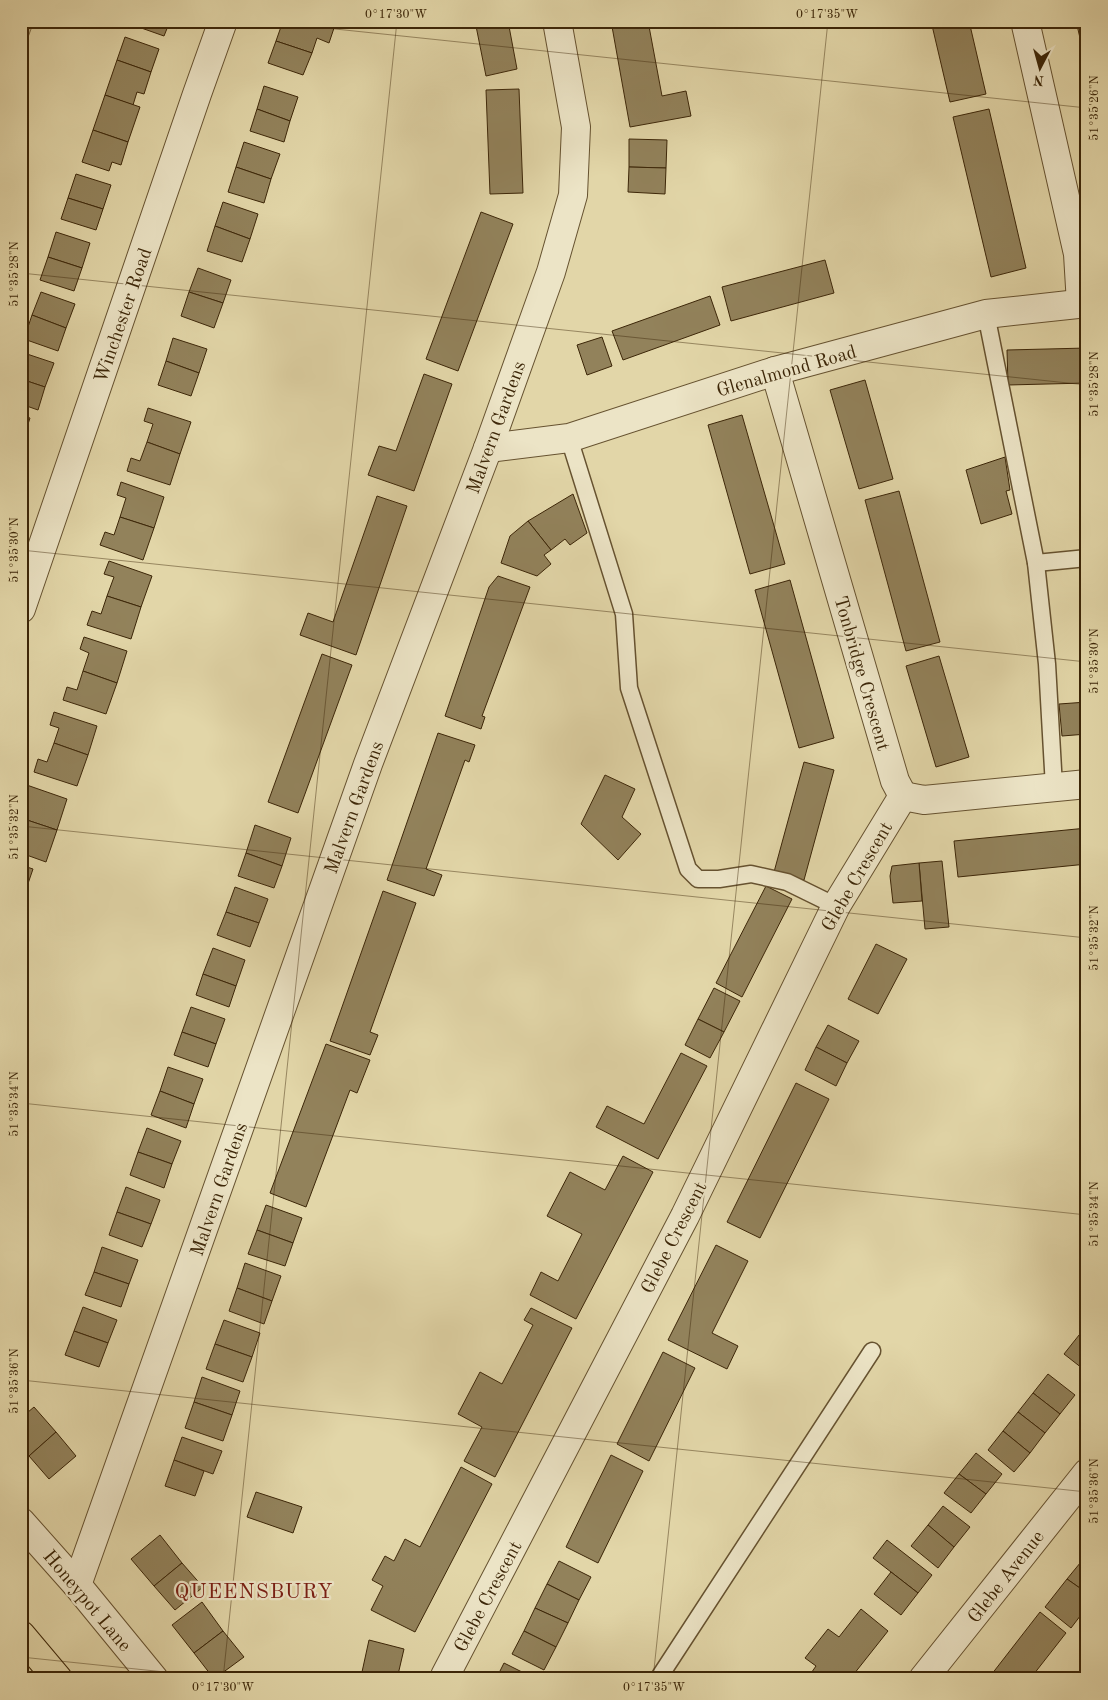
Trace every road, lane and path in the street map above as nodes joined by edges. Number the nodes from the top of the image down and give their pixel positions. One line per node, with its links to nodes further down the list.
1 (223, 21): 11 (street, Winchester Road)
2 (557, 21): 8 (street, Malvern Gardens)
3 (1025, 21): 4 (street)
4 (1084, 304): 5 (street, Glenalmond Road)
5 (986, 314): 6 (street, Glenalmond Road); 10 (lane)
6 (775, 371): 7 (street, Glenalmond Road); 14 (street, Tonbridge Crescent)
7 (569, 438): 8 (street, Glenalmond Road); 15 (lane)
8 (488, 448): 19 (street, Malvern Gardens)
9 (1087, 558): 10 (lane)
10 (1036, 563): 13 (lane)
11 (21, 609)
12 (1087, 784): 13 (street)
13 (1054, 787): 14 (street)
14 (903, 796): 15 (street, Glebe Crescent)
15 (836, 906): 23 (street, Glebe Crescent)
16 (872, 1351): 24 (lane)
17 (1087, 1473): 25 (street, Glebe Avenue)
18 (21, 1522): 19 (street, Honeypot Lane)
19 (77, 1585): 22 (street, Honeypot Lane)
20 (21, 1635): 21 (main road)
21 (58, 1679)
22 (154, 1679)
23 (446, 1679)
24 (658, 1679)
25 (923, 1679)

